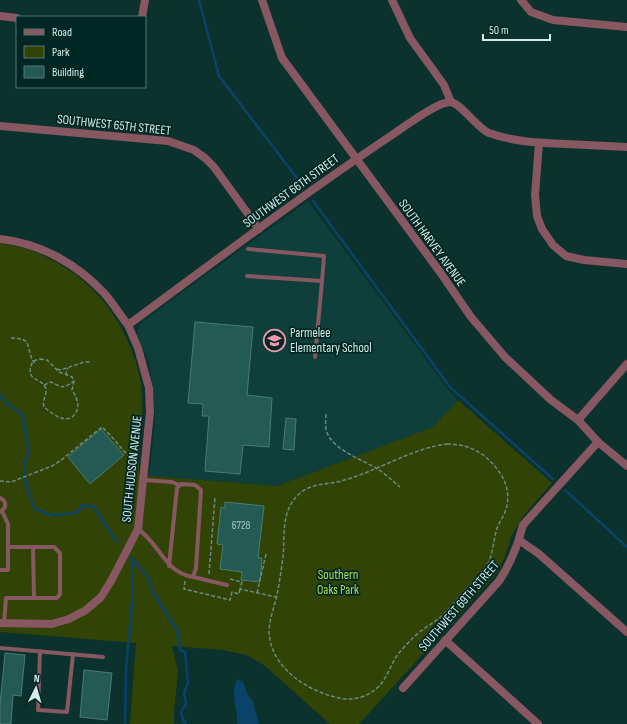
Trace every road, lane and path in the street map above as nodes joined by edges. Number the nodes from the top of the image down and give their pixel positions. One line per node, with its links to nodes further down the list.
1 (145, 0): 6 (street)
2 (262, 0): 13 (street, SOUTH HARVEY AVENUE)
3 (392, 0): 9 (street)
4 (521, 0): 8 (street)
5 (0, 16): 7 (street)
6 (142, 16)
7 (16, 18)
8 (627, 27)
9 (451, 102): 11 (street); 13 (street, SOUTHWEST 66TH STREET)
10 (0, 126): 14 (street, SOUTHWEST 65TH STREET)
11 (539, 143): 12 (street); 17 (street)
12 (627, 147)
13 (356, 159): 14 (street, SOUTHWEST 66TH STREET); 32 (street, SOUTH HARVEY AVENUE)
14 (259, 229): 20 (street, SOUTHWEST 66TH STREET)
15 (0, 239): 20 (street)
16 (248, 249): 19 (lane)
17 (627, 264)
18 (247, 276): 19 (lane)
19 (322, 282): 22 (lane)
20 (128, 325): 37 (street, SOUTH HUDSON AVENUE)
21 (11, 338): 23 (path)
22 (315, 357)
23 (34, 362): 27 (path); 30 (path)
24 (91, 362): 26 (path)
25 (627, 364): 32 (street)
26 (68, 367): 27 (path); 28 (path)
27 (55, 368): 28 (path)
28 (67, 375): 29 (path)
29 (74, 381): 30 (path); 30 (path)
30 (44, 385)
31 (326, 414): 36 (path)
32 (578, 420): 33 (street, SOUTH HARVEY AVENUE)
33 (598, 442): 34 (street, SOUTH HARVEY AVENUE); 45 (street, SOUTHWEST 69TH STREET)
34 (627, 466)
35 (138, 467): 38 (path)
36 (376, 468): 40 (path); 56 (path); 56 (path)
37 (144, 480): 39 (lane); 44 (street, SOUTH HUDSON AVENUE)
38 (0, 481)
39 (179, 485): 49 (lane); 52 (lane)
40 (400, 487)
41 (215, 497): 51 (path)
42 (0, 498): 43 (lane)
43 (1, 511): 46 (lane)
44 (138, 529): 49 (lane); 58 (street, SOUTH HUDSON AVENUE)
45 (519, 540): 59 (street); 60 (street, SOUTHWEST 69TH STREET)
46 (8, 547): 47 (lane); 50 (lane)
47 (33, 547): 57 (lane); 57 (lane)
48 (266, 554): 55 (path)
49 (169, 566): 52 (lane)
50 (0, 570)
51 (215, 576)
52 (193, 577): 54 (lane)
53 (228, 579): 55 (path)
54 (227, 585)
55 (257, 593): 56 (path)
56 (276, 597)
57 (34, 598): 58 (lane)
58 (2, 623)
59 (627, 632)
60 (445, 640): 65 (street, SOUTHWEST 69TH STREET); 66 (street)
61 (0, 648): 62 (lane)
62 (40, 652): 63 (lane); 63 (lane)
63 (73, 654): 64 (lane)
64 (103, 657)
65 (403, 688)
66 (538, 724)

